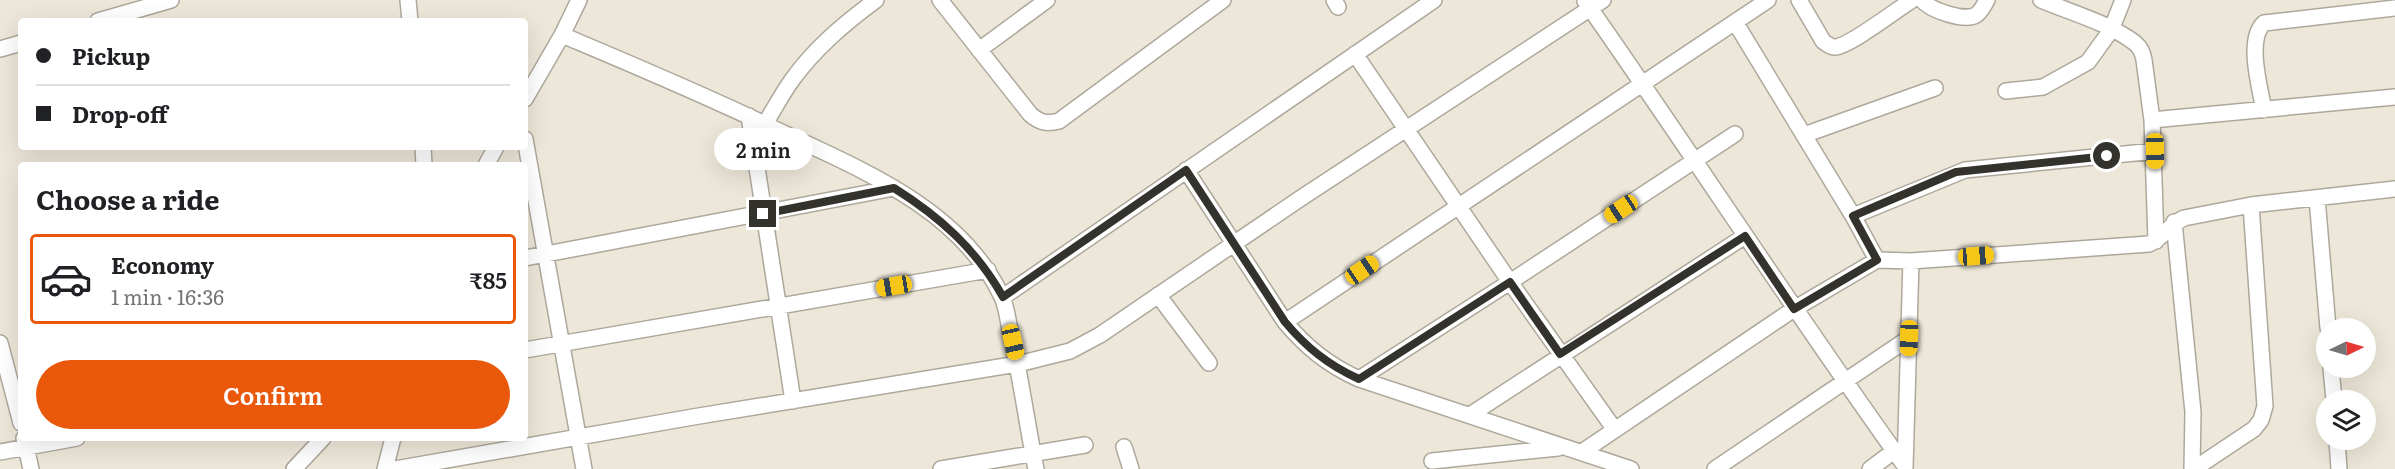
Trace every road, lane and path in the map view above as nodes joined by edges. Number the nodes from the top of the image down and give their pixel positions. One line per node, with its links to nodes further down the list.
1 (171, 0): 18 (street)
2 (408, 0): 19 (street)
3 (579, 0): 22 (street)
4 (876, 0): 35 (street)
5 (940, 0): 25 (street)
6 (1047, 0): 25 (street)
7 (1223, 0): 25 (street)
8 (1434, 0): 26 (street)
9 (1768, 0): 20 (street)
10 (1799, 0): 11 (street)
11 (1912, 0)
12 (1922, 0): 13 (street)
13 (1987, 0)
14 (2041, 0): 21 (street)
15 (2123, 0): 21 (street)
16 (1593, 3): 27 (street); 36 (street)
17 (2395, 8): 32 (street)
18 (108, 18)
19 (410, 18)
20 (1735, 22): 27 (street); 38 (street)
21 (2111, 30): 29 (street); 34 (street)
22 (562, 34): 30 (street); 33 (street)
23 (18, 43): 24 (street)
24 (2, 44)
25 (979, 50)
26 (1355, 54): 36 (street); 42 (street)
27 (1643, 83): 41 (street); 47 (street)
28 (1935, 88): 38 (street)
29 (2006, 90)
30 (528, 94)
31 (2395, 97): 32 (street)
32 (2264, 110): 34 (street)
33 (749, 117): 35 (street); 48 (street)
34 (2152, 120): 40 (street)
35 (765, 124): 43 (street)
36 (1406, 130): 47 (street); 53 (street)
37 (1736, 134): 41 (street)
38 (1804, 135): 49 (street)
39 (527, 150): 54 (street)
40 (2155, 151): 49 (street); 52 (street)
41 (1695, 160): 51 (street); 59 (street)
42 (1186, 170): 53 (street); 61 (street)
43 (894, 188): 48 (street); 58 (street)
44 (2395, 194): 45 (street)
45 (2317, 198): 46 (street); 64 (street)
46 (2251, 205): 50 (street); 104 (street)
47 (1458, 206): 59 (street); 65 (street)
48 (763, 214): 54 (street); 62 (street)
49 (1853, 216): 56 (street)
50 (2174, 222): 52 (street); 104 (street)
51 (1745, 236): 63 (street); 70 (street)
52 (2156, 241): 57 (street)
53 (1234, 245): 60 (street); 65 (street)
54 (546, 255): 55 (street); 68 (street)
55 (528, 258)
56 (1877, 260): 57 (street); 63 (street)
57 (1911, 261): 66 (street)
58 (988, 270): 61 (street); 62 (street)
59 (1510, 282): 70 (street); 73 (street)
60 (1158, 295): 71 (street); 72 (street)
61 (1003, 297): 72 (street)
62 (777, 307): 68 (street); 75 (street)
63 (1794, 309): 74 (street); 78 (street)
64 (2327, 318)
65 (1285, 322): 73 (street)
66 (1909, 338): 74 (street); 93 (street)
67 (0, 343): 76 (street)
68 (562, 344): 69 (street); 79 (street)
69 (528, 350)
70 (1560, 354): 77 (street); 78 (street)
71 (1209, 363)
72 (1018, 364): 75 (street); 90 (street)
73 (1359, 379): 77 (street)
74 (1844, 380): 87 (street); 102 (street)
75 (793, 400): 79 (street)
76 (18, 412)
77 (1470, 416): 85 (street)
78 (1615, 430): 89 (street)
79 (578, 437): 97 (street); 98 (street)
80 (320, 441): 95 (street)
81 (392, 441): 96 (street)
82 (25, 442): 88 (street); 94 (street)
83 (1085, 445): 90 (street)
84 (1124, 447): 100 (street)
85 (1564, 447): 89 (street); 91 (street)
86 (2338, 450): 105 (street)
87 (1894, 451): 93 (street); 103 (street)
88 (0, 452)
89 (1582, 452): 101 (street)
90 (1034, 461): 92 (street)
91 (1432, 461)
92 (967, 467): 99 (street)
93 (1905, 467)
94 (31, 469)
95 (294, 469)
96 (385, 469)
97 (394, 469)
98 (584, 469)
99 (941, 469)
100 (1131, 469)
101 (1631, 469)
102 (1715, 469)
103 (1870, 469)
104 (2193, 469)
105 (2340, 469)

